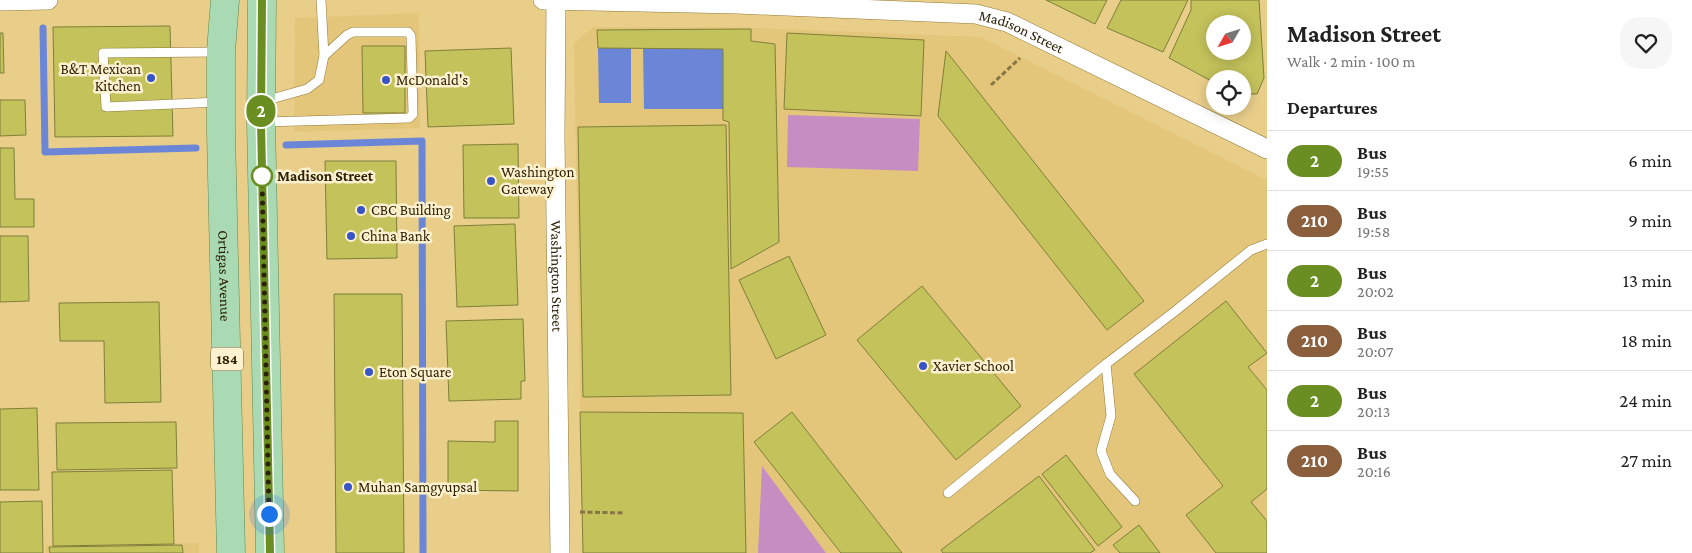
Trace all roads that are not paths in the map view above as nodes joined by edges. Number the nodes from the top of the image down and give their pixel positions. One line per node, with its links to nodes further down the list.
1 (48, 0): 6 (street)
2 (225, 0): 7 (main road, Ortigas Avenue / 184)
3 (262, 0): 10 (main road, 184)
4 (322, 0): 8 (lane)
5 (552, 0): 11 (street, Madison Street); 18 (street, Washington Street)
6 (0, 1)
7 (221, 52): 9 (main road, Ortigas Avenue / 184); 9 (lane)
8 (324, 56): 10 (lane); 10 (lane)
9 (222, 102): 16 (main road, Ortigas Avenue / 184)
10 (261, 120): 17 (main road, 184)
11 (1267, 149)
12 (1267, 244): 13 (lane)
13 (1106, 364): 14 (lane); 15 (lane)
14 (948, 493)
15 (1135, 501)
16 (231, 553)
17 (270, 553)
18 (560, 553)

